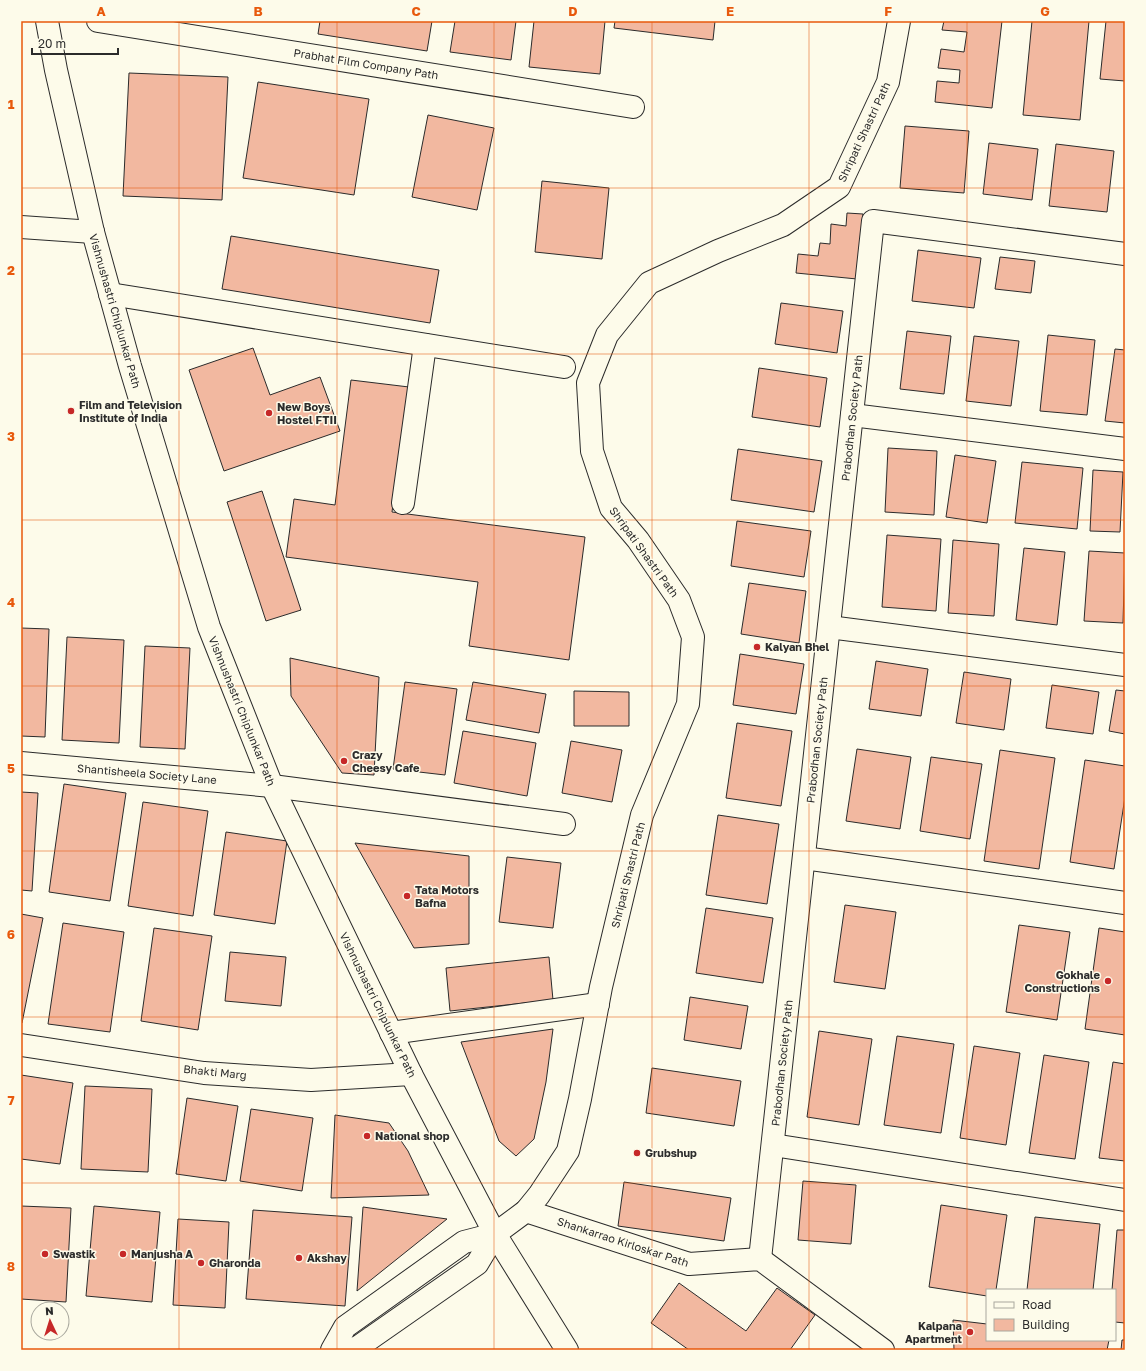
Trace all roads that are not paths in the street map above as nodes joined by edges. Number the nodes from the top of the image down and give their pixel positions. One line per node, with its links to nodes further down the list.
1 (48, 21): 6 (street, Vishnushastri Chiplunkar Path)
2 (98, 21): 4 (street, Prabhat Film Company Path)
3 (899, 21): 21 (street, Shripati Shastri Path)
4 (633, 106)
5 (21, 227): 6 (street)
6 (93, 232): 8 (street, Vishnushastri Chiplunkar Path)
7 (1125, 254): 11 (street, Prabodhan Society Path)
8 (110, 294): 9 (street); 17 (street, Vishnushastri Chiplunkar Path)
9 (425, 345): 10 (street); 13 (street)
10 (564, 368)
11 (852, 415): 12 (street); 14 (street, Prabodhan Society Path)
12 (1125, 449)
13 (404, 503)
14 (829, 627): 15 (street); 19 (street, Prabodhan Society Path)
15 (1125, 665)
16 (21, 763): 17 (street, Shantisheela Society Lane)
17 (272, 786): 18 (street, Shantisheela Society Lane); 22 (street, Vishnushastri Chiplunkar Path)
18 (564, 824)
19 (804, 858): 20 (street); 25 (street, Prabodhan Society Path)
20 (1125, 902)
21 (598, 1004): 22 (street); 27 (street, Shripati Shastri Path)
22 (391, 1033): 24 (street, Vishnushastri Chiplunkar Path)
23 (21, 1044): 24 (street, Bhakti Marg)
24 (411, 1074): 28 (street, Vishnushastri Chiplunkar Path)
25 (773, 1145): 26 (street); 29 (street, Prabodhan Society Path)
26 (1125, 1200)
27 (526, 1211): 28 (street, Shripati Shastri Path); 29 (street, Shankarrao Kirloskar Path)
28 (495, 1234): 30 (street); 31 (street); 32 (street, Vishnushastri Chiplunkar Path)
29 (760, 1259): 33 (street)
30 (332, 1350)
31 (347, 1350)
32 (567, 1350)
33 (883, 1350)

